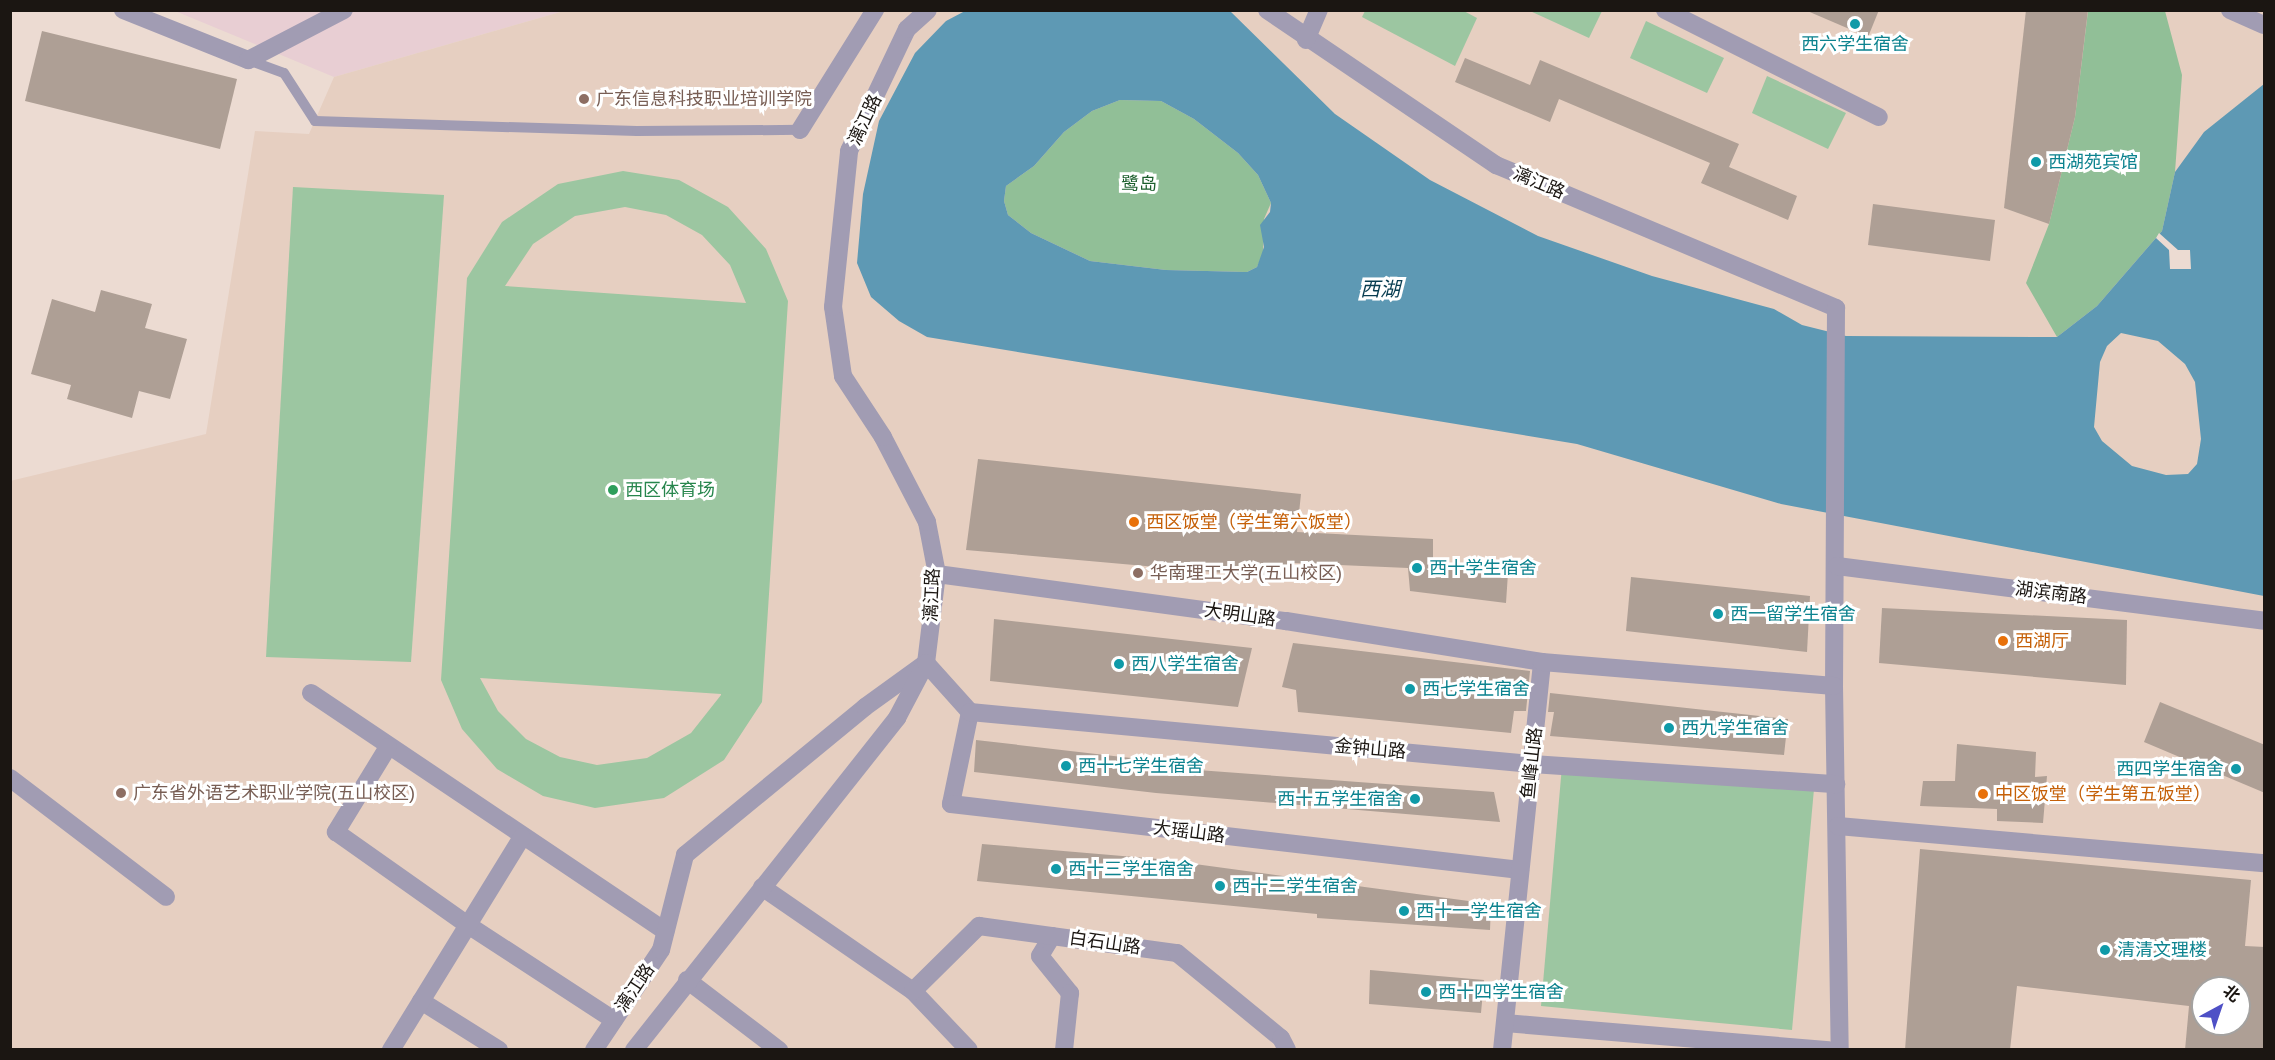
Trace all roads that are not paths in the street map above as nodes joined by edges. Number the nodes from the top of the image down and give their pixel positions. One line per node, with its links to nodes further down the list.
1 (123, 10): 11 (street)
2 (344, 10): 11 (street)
3 (875, 10): 13 (street)
4 (928, 10): 15 (street, 漓江路)
5 (1267, 10): 10 (street, 漓江路)
6 (1319, 10): 10 (street)
7 (1665, 10): 12 (street)
8 (2230, 10): 9 (street)
9 (2265, 26)
10 (1306, 40): 14 (street, 漓江路)
11 (248, 60): 13 (lane)
12 (1879, 117)
13 (800, 130)
14 (1837, 566): 16 (street, 湖滨南路); 19 (street)
15 (937, 574): 17 (street, 大明山路); 18 (street, 漓江路)
16 (2265, 621)
17 (1542, 662): 19 (street); 23 (street, 鱼峰山路)
18 (926, 663): 21 (street); 30 (street); 33 (street, 漓江路)
19 (1834, 686): 25 (street)
20 (311, 693): 22 (street)
21 (970, 712): 23 (street, 金钟山路); 29 (street, 大瑶山路)
22 (388, 747): 27 (street); 32 (street)
23 (1532, 764): 25 (street, 金钟山路); 29 (street, 鱼峰山路)
24 (10, 778): 31 (street)
25 (1836, 783): 26 (street)
26 (1838, 826): 28 (street); 50 (street)
27 (522, 837): 32 (street); 33 (street)
28 (2265, 863)
29 (1521, 870): 39 (street, 鱼峰山路)
30 (762, 887): 35 (street); 36 (street)
31 (166, 897)
32 (468, 925): 37 (street); 38 (street)
33 (665, 931): 38 (street, 漓江路)
34 (1052, 936): 36 (street, 白石山路); 46 (street); 47 (street, 白石山路)
35 (687, 980): 43 (street); 44 (street)
36 (913, 991): 45 (street)
37 (421, 1001): 40 (street); 41 (street)
38 (614, 1020): 42 (street, 漓江路)
39 (1505, 1023): 48 (street, 鱼峰山路); 49 (street)
40 (391, 1050)
41 (499, 1050)
42 (594, 1050)
43 (634, 1050)
44 (779, 1050)
45 (969, 1050)
46 (1064, 1050)
47 (1287, 1050)
48 (1502, 1050)
49 (1829, 1050)
50 (1840, 1050)

